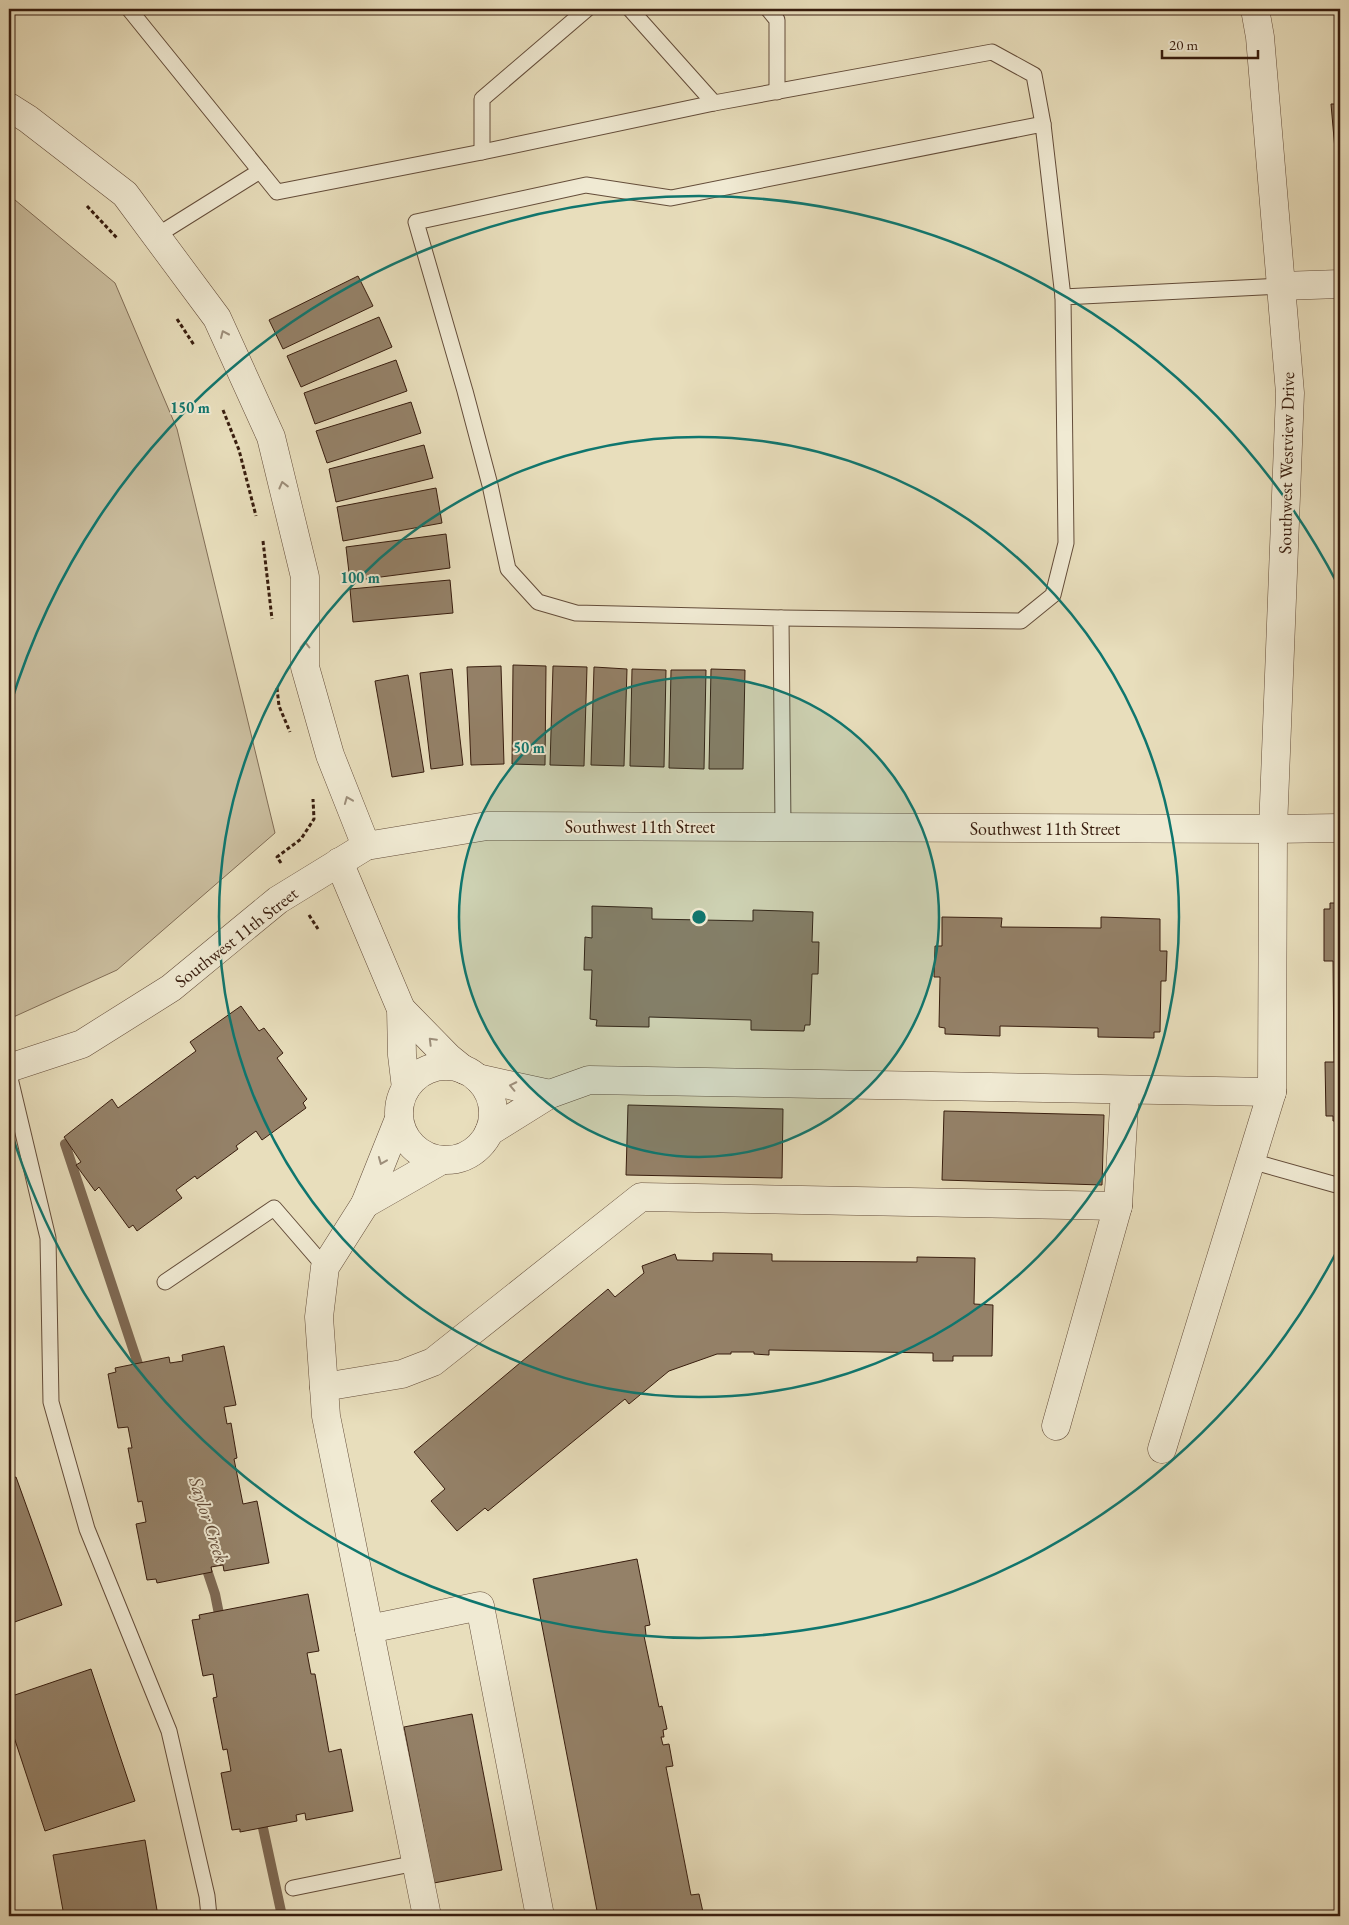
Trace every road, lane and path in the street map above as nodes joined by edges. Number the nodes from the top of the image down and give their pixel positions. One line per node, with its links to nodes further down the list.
1 (129, 9): 11 (lane)
2 (587, 9): 10 (lane)
3 (630, 9): 7 (lane)
4 (768, 9): 6 (lane)
5 (1255, 9): 16 (street, Southwest Westview Drive)
6 (777, 92): 7 (lane); 9 (lane)
7 (714, 103): 10 (lane)
8 (9, 107): 13 (street)
9 (1043, 124): 17 (lane); 23 (lane)
10 (482, 152): 11 (lane)
11 (260, 172): 13 (lane)
12 (86, 204): 14 (path)
13 (156, 236): 31 (street, one-way to 13)
14 (118, 240)
15 (1340, 284): 16 (street)
16 (1281, 286): 17 (lane); 30 (street, Southwest Westview Drive)
17 (1063, 297): 23 (lane)
18 (175, 316): 19 (path)
19 (196, 349)
20 (222, 407): 21 (path)
21 (258, 521)
22 (262, 539): 24 (path)
23 (781, 618): 28 (lane)
24 (273, 629)
25 (277, 687): 26 (path)
26 (293, 741)
27 (312, 792): 33 (path)
28 (783, 827): 30 (street, Southwest 11th Street); 31 (street, Southwest 11th Street)
29 (1340, 828): 30 (street, Southwest 11th Street)
30 (1273, 829): 41 (street, Southwest Westview Drive)
31 (366, 846): 32 (street, Southwest 11th Street)
32 (339, 862): 33 (street, Southwest 11th Street); 35 (street)
33 (295, 889): 34 (path); 36 (street, Southwest 11th Street)
34 (318, 930)
35 (401, 1009): 38 (street, one-way to 35); 39 (street)
36 (9, 1068)
37 (9, 1074): 58 (lane)
38 (471, 1074): 39 (street); 42 (street, one-way to 38); 44 (street)
39 (406, 1088): 43 (street)
40 (1125, 1090): 41 (street); 42 (street); 49 (street)
41 (1272, 1092): 46 (street, Southwest Westview Drive)
42 (550, 1094): 44 (street)
43 (399, 1119): 45 (street); 48 (street, one-way to 48)
44 (489, 1132): 45 (street)
45 (442, 1160): 48 (street)
46 (1251, 1161): 47 (lane); 54 (street, Southwest Westview Drive)
47 (1340, 1186)
48 (365, 1204): 50 (street)
49 (1118, 1206): 52 (street); 53 (street)
50 (325, 1267): 51 (lane); 52 (street)
51 (165, 1282)
52 (324, 1387): 55 (street)
53 (1056, 1426)
54 (1162, 1449)
55 (369, 1629): 56 (street); 60 (street)
56 (416, 1863): 57 (lane); 59 (street)
57 (293, 1888)
58 (209, 1916)
59 (427, 1916)
60 (540, 1916)

